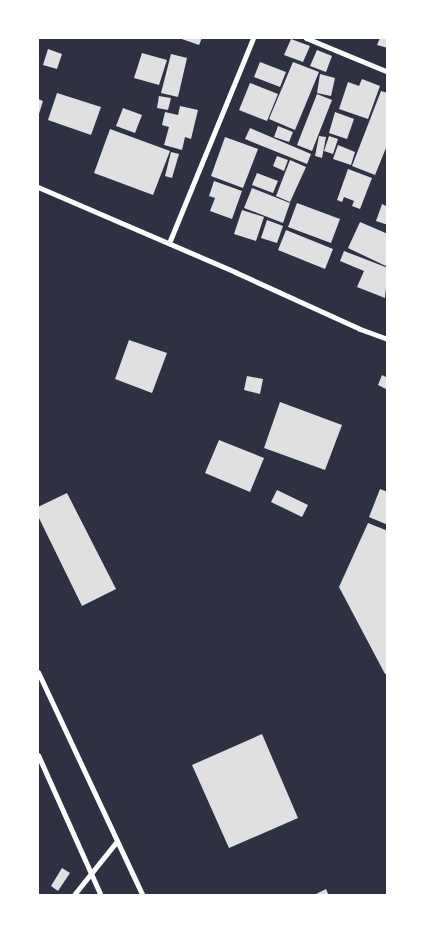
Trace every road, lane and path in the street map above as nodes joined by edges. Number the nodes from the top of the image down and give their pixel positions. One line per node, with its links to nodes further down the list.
1 (253, 38): 5 (street)
2 (306, 38): 3 (street)
3 (388, 72)
4 (38, 187): 5 (street)
5 (169, 243): 6 (street)
6 (388, 339)
7 (38, 672): 9 (street)
8 (38, 755): 10 (street)
9 (117, 841): 10 (street); 13 (street)
10 (90, 873): 11 (street); 12 (street)
11 (73, 896)
12 (101, 896)
13 (143, 896)

